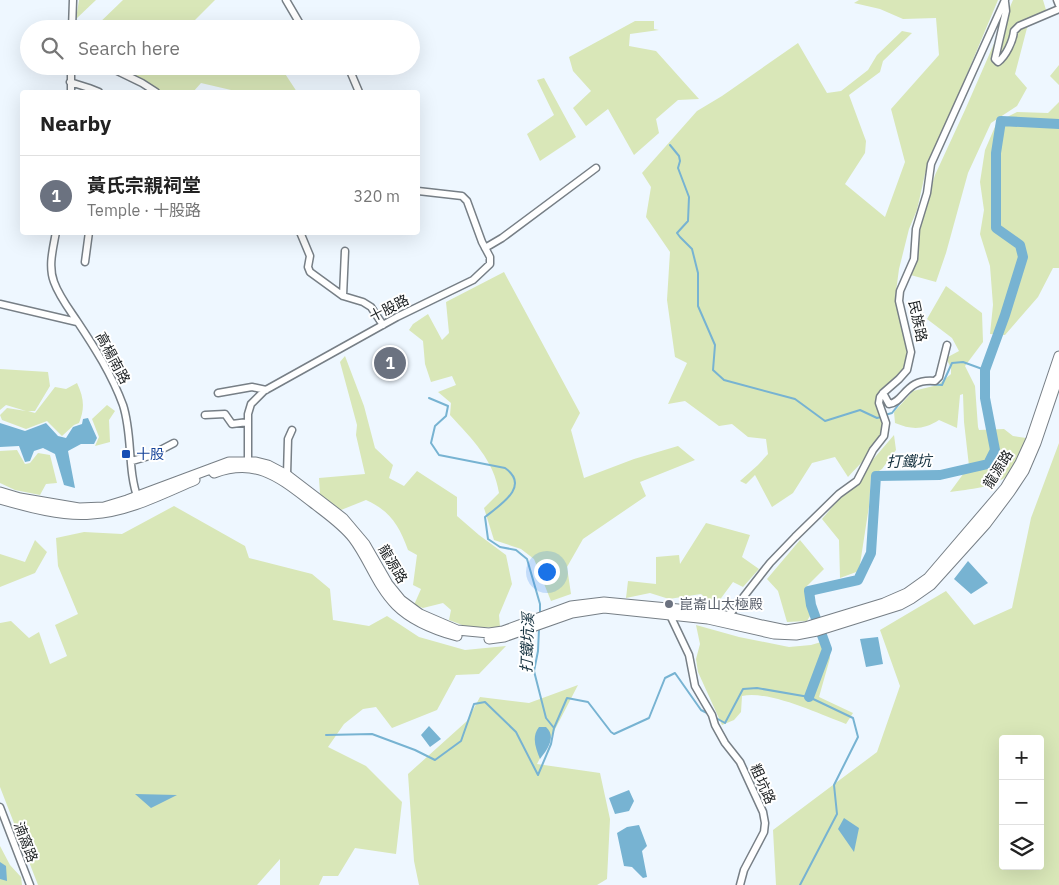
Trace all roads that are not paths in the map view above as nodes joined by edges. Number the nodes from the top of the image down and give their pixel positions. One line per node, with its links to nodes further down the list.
1 (74, 0): 7 (street)
2 (286, 0): 8 (street)
3 (1005, 0): 6 (street); 34 (street, 民族路)
4 (1057, 0): 5 (street)
5 (1059, 5)
6 (1059, 9)
7 (73, 20)
8 (298, 20)
9 (70, 75): 12 (street)
10 (126, 75): 15 (street)
11 (352, 75): 16 (street)
12 (70, 82): 13 (street); 14 (street)
13 (71, 90)
14 (93, 90)
15 (153, 90)
16 (359, 90)
17 (596, 168): 22 (street)
18 (420, 191): 22 (street, 十股路)
19 (56, 235): 27 (street, 高楊南路)
20 (89, 235): 24 (street)
21 (301, 235): 25 (street)
22 (485, 248): 28 (street, 十股路)
23 (345, 251): 25 (street)
24 (85, 262)
25 (343, 296): 28 (street)
26 (0, 304): 27 (street)
27 (78, 322): 39 (street, 高楊南路)
28 (383, 325): 32 (street, 十股路)
29 (947, 345): 34 (street)
30 (1059, 356): 45 (main road, 龍源路)
31 (1059, 375): 45 (main road, 龍源路)
32 (266, 390): 33 (street); 36 (street, 十股路)
33 (218, 393)
34 (883, 393): 47 (street)
35 (205, 416): 36 (street)
36 (248, 422): 40 (street, 十股路)
37 (292, 430): 41 (street)
38 (174, 444): 39 (street)
39 (132, 461): 44 (street, 高楊南路)
40 (247, 464): 41 (main road, 龍源路); 44 (main road); 48 (main road)
41 (287, 475): 48 (main road, 龍源路)
42 (0, 492): 44 (main road)
43 (0, 499): 44 (main road)
44 (138, 500)
45 (930, 581): 47 (main road)
46 (668, 611): 47 (main road); 48 (main road); 51 (street, 粗坑路)
47 (726, 619)
48 (539, 621)
49 (0, 807): 50 (street, 湳窩路)
50 (30, 885)
51 (740, 885)

